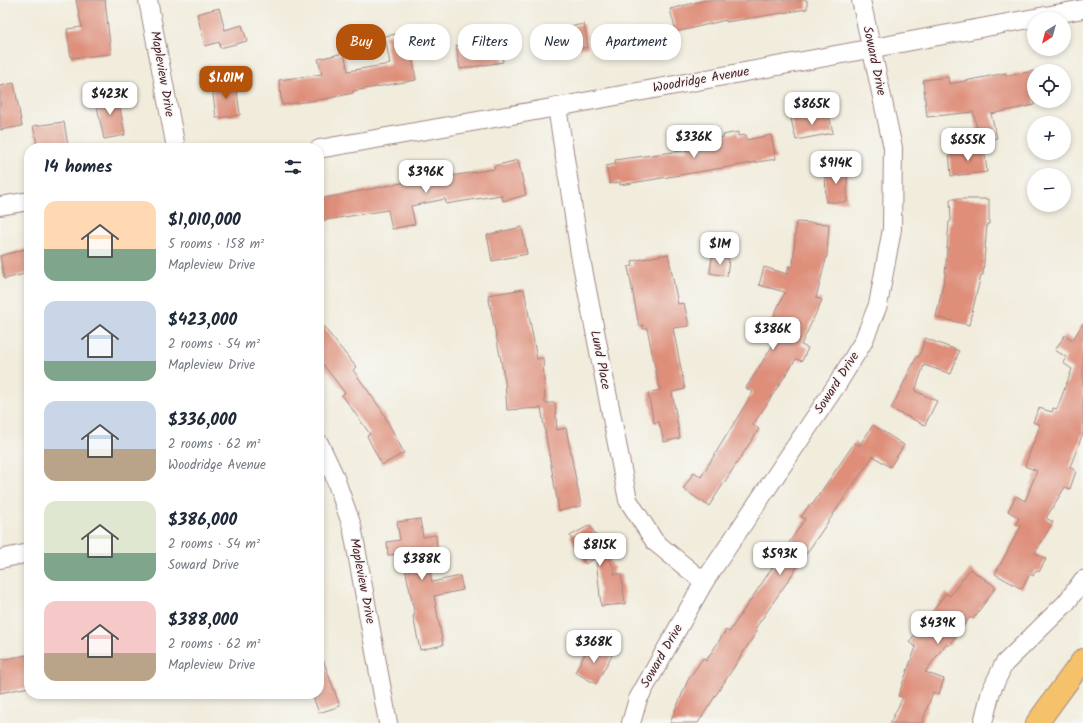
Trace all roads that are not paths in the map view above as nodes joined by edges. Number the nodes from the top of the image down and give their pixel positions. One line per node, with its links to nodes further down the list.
1 (148, 0): 6 (street, Mapleview Drive)
2 (861, 0): 4 (street, Soward Drive)
3 (1083, 9): 4 (street, Woodridge Avenue)
4 (871, 49): 5 (street, Woodridge Avenue); 15 (street, Soward Drive)
5 (558, 107): 7 (street, Woodridge Avenue); 15 (street, Lund Place)
6 (175, 143)
7 (324, 148)
8 (24, 202): 9 (street)
9 (0, 206)
10 (324, 468): 11 (street, Mapleview Drive)
11 (326, 478): 17 (street, Mapleview Drive)
12 (24, 554): 13 (street)
13 (0, 559)
14 (1083, 580): 19 (street)
15 (704, 582): 18 (street, Soward Drive)
16 (1083, 660): 20 (main road)
17 (388, 723)
18 (631, 723)
19 (983, 723)
20 (1037, 723)

